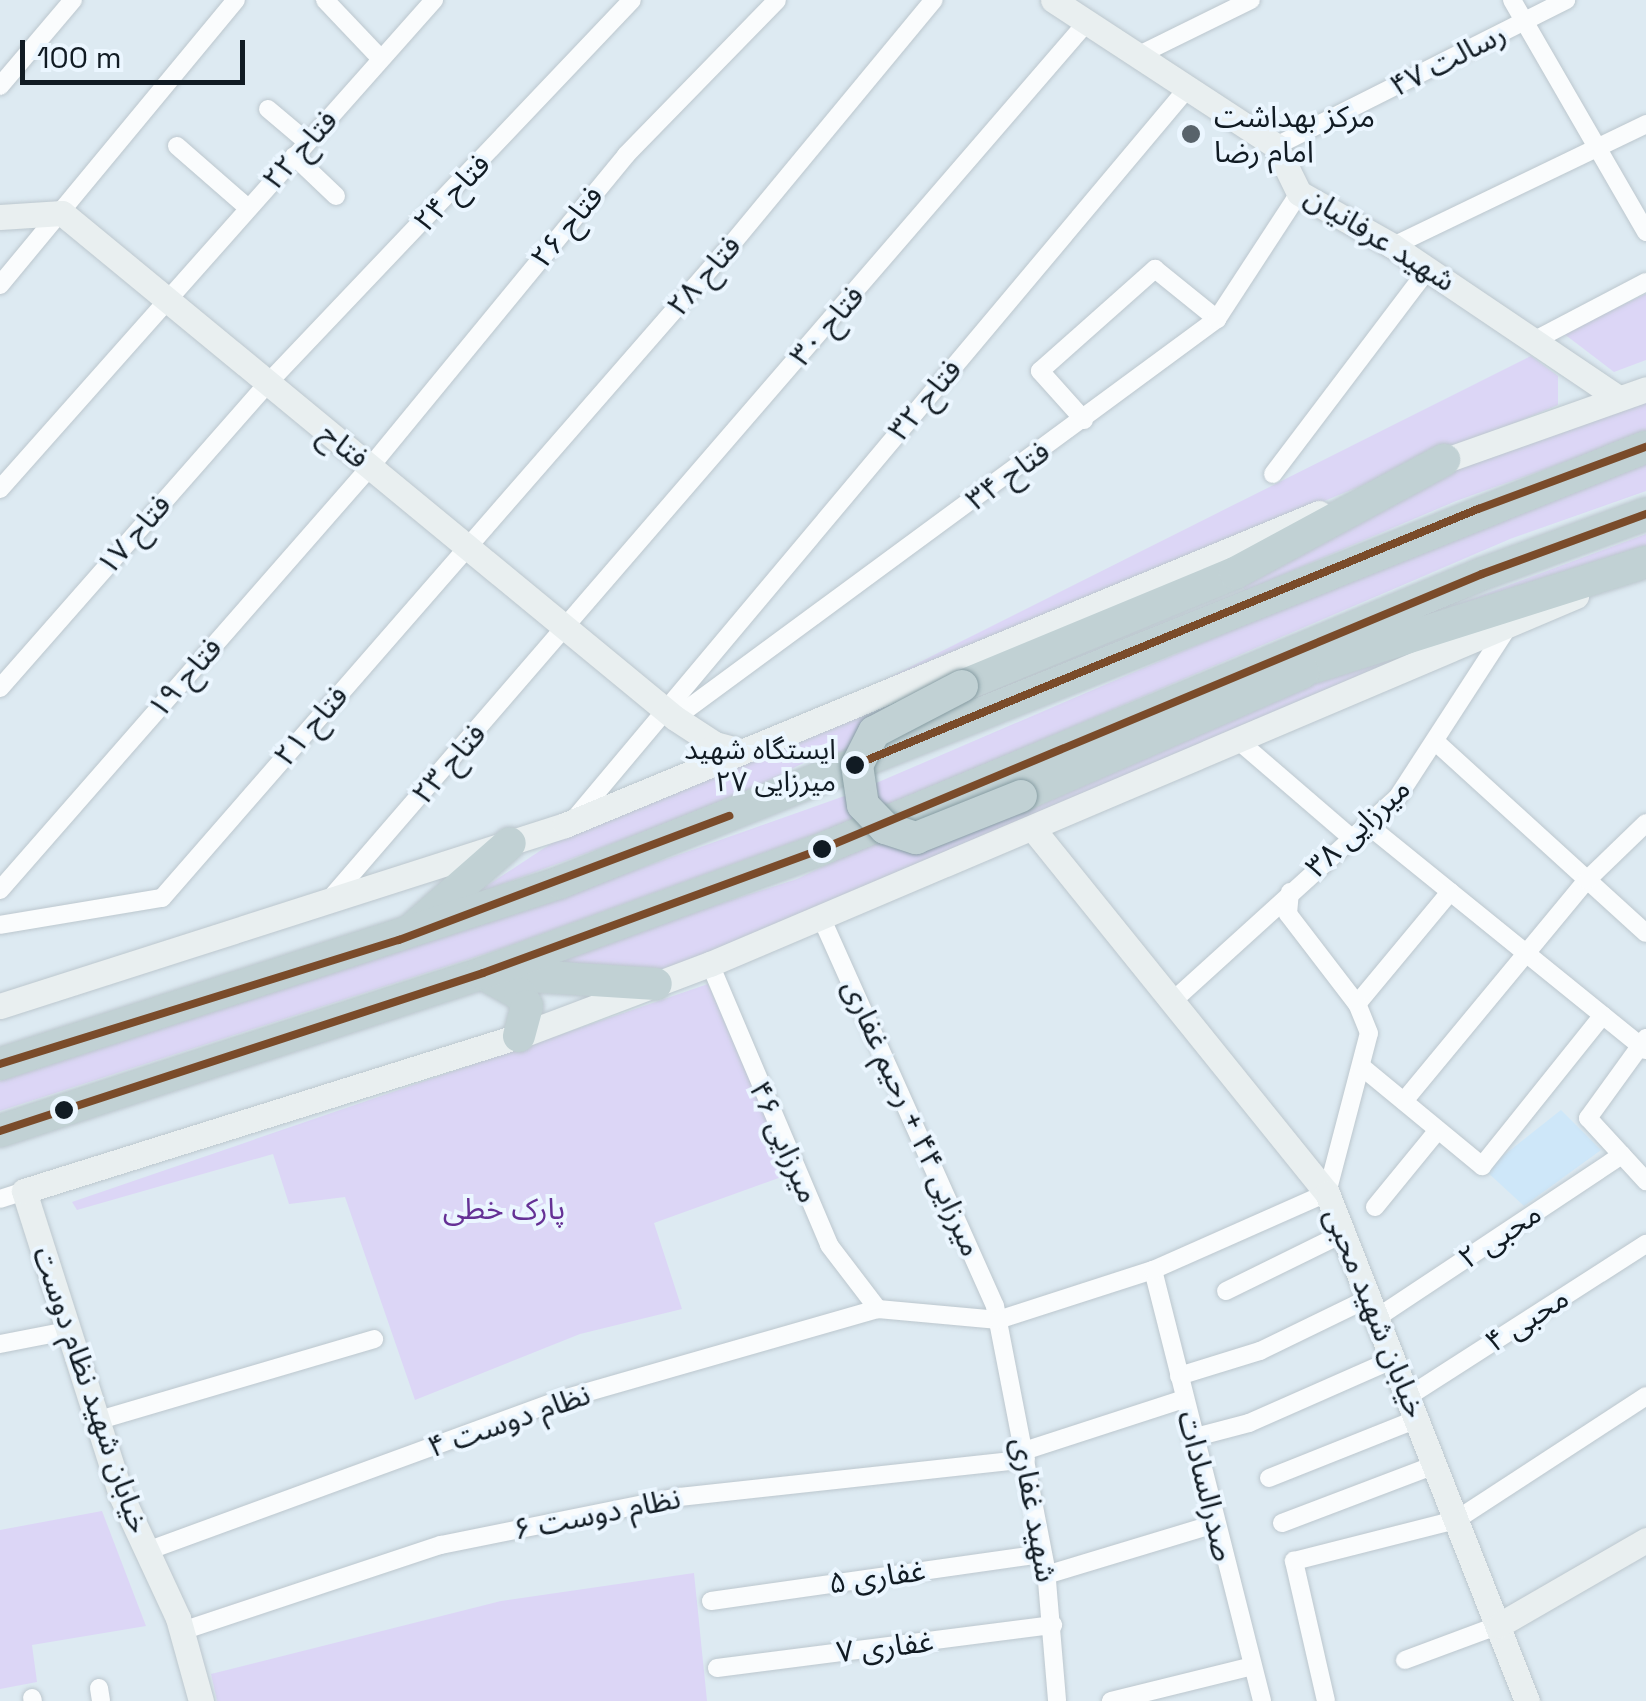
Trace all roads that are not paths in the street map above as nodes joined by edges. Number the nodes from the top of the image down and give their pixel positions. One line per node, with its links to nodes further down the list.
1 (73, 0): 16 (street)
2 (236, 0): 27 (street)
3 (325, 0): 15 (street)
4 (434, 0): 15 (street, فتاح ۲۲)
5 (632, 0): 38 (street, فتاح ۲۴)
6 (778, 0): 45 (street, فتاح ۲۶)
7 (934, 0): 49 (street, فتاح ۲۸)
8 (1054, 0): 13 (street)
9 (1251, 0): 14 (street)
10 (1512, 0): 12 (street)
11 (1566, 0): 12 (street, رسالت ۴۷)
12 (1524, 21): 21 (street, رسالت ۴۷); 23 (street)
13 (1087, 22): 14 (street); 52 (street, فتاح ۳۰)
14 (1137, 56): 17 (street)
15 (382, 59): 22 (street, فتاح ۲۲)
16 (0, 86)
17 (1186, 90): 21 (street); 56 (street, فتاح ۳۲)
18 (268, 109): 22 (street)
19 (1646, 124): 23 (street)
20 (177, 146): 26 (street)
21 (1276, 146): 24 (street, شهید عرفانیان)
22 (300, 149): 25 (street); 26 (street, فتاح ۲۲)
23 (1598, 149): 29 (street); 30 (street)
24 (1299, 193): 30 (street, شهید عرفانیان); 35 (street, فتاح ۳۴)
25 (336, 196)
26 (248, 208): 34 (street, فتاح ۲۲)
27 (62, 213): 28 (street); 33 (street); 34 (street, فتاح)
28 (0, 217)
29 (1646, 232)
30 (1393, 246): 31 (street, شهید عرفانیان)
31 (1428, 269): 36 (street, شهید عرفانیان); 46 (street)
32 (1646, 282): 36 (street)
33 (0, 285)
34 (166, 299): 38 (street, فتاح); 47 (street, فتاح ۲۲)
35 (1218, 319): 42 (street, فتاح ۳۴); 42 (street)
36 (1537, 339): 37 (street, شهید عرفانیان)
37 (1572, 366): 40 (street, شهید عرفانیان); 41 (street)
38 (268, 384): 45 (street, فتاح); 55 (street, فتاح ۱۷)
39 (1646, 389): 40 (street)
40 (1618, 398): 41 (street)
41 (1565, 417): 44 (street)
42 (1084, 420): 56 (street, فتاح ۳۴)
43 (1646, 448): 75 (highway)
44 (1444, 460): 54 (highway, bridge); 59 (street)
45 (370, 467): 49 (street, فتاح); 68 (street, فتاح ۱۹)
46 (1274, 474)
47 (0, 489)
48 (1646, 514): 51 (highway)
49 (466, 546): 52 (street, فتاح); 73 (street, فتاح ۲۱)
50 (1646, 562): 53 (street); 54 (highway)
51 (1482, 574): 54 (highway); 78 (highway)
52 (567, 629): 56 (street, فتاح); 71 (street, فتاح ۲۳)
53 (1506, 630): 57 (street); 58 (street, میرزایی ۳۸)
54 (1315, 667)
55 (0, 688)
56 (670, 713): 59 (street, فتاح); 60 (street, فتاح); 61 (street)
57 (1240, 742): 64 (street); 65 (street)
58 (1436, 743): 63 (street, میرزایی ۳۸); 67 (street)
59 (741, 751): 60 (street)
60 (690, 773): 61 (street)
61 (571, 823): 66 (street)
62 (1646, 823): 67 (street)
63 (1369, 826): 65 (street, میرزایی ۳۸); 70 (street)
64 (1032, 829): 72 (street); 80 (street, خیابان شهید محبی)
65 (1355, 840): 69 (street, میرزایی ۳۸)
66 (510, 843): 71 (street); 75 (highway)
67 (1587, 880): 74 (street); 76 (street)
68 (0, 890)
69 (1290, 892): 80 (street, میرزایی ۳۸); 81 (street)
70 (1450, 892): 76 (street); 81 (street)
71 (330, 900): 82 (street)
72 (822, 918): 77 (street); 102 (street, میرزایی ۴۴ + رحیم غفاری)
73 (0, 925)
74 (1646, 934)
75 (399, 940): 86 (highway)
76 (1527, 954): 83 (street); 88 (street)
77 (710, 964): 79 (street); 101 (street, میرزایی ۴۶)
78 (483, 973): 79 (highway); 84 (highway); 90 (highway)
79 (656, 984): 84 (street)
80 (1176, 999): 93 (street, خیابان شهید محبی)
81 (1357, 1004): 87 (street)
82 (0, 1006)
83 (1603, 1015): 85 (street); 89 (street)
84 (520, 1036): 94 (street)
85 (1644, 1044): 91 (street)
86 (0, 1064)
87 (1362, 1067): 88 (street); 93 (street)
88 (1404, 1101): 89 (street)
89 (1438, 1130): 95 (street)
90 (0, 1131)
91 (1622, 1155): 92 (street); 100 (street, محبی ۲)
92 (1646, 1181)
93 (1328, 1193): 96 (street, خیابان شهید محبی); 98 (street)
94 (12, 1195): 103 (street, خیابان شهید نظام دوست)
95 (1374, 1208)
96 (1346, 1232): 99 (street); 100 (street, خیابان شهید محبی)
97 (1646, 1244): 110 (street, محبی ۴)
98 (1153, 1270): 102 (street); 107 (street, صدرالسادات)
99 (1226, 1291)
100 (1375, 1307): 106 (street, خیابان شهید محبی); 107 (street, محبی ۲)
101 (878, 1309): 102 (street); 120 (street, نظام دوست ۴)
102 (998, 1320): 113 (street, شهید غفاری)
103 (67, 1331): 105 (street); 111 (street, خیابان شهید نظام دوست)
104 (374, 1339): 111 (street)
105 (0, 1344)
106 (1394, 1359): 110 (street, خیابان شهید محبی); 112 (street)
107 (1179, 1376): 109 (street, صدرالسادات)
108 (1646, 1396): 116 (street)
109 (1184, 1399): 112 (street, صدرالسادات); 113 (street, نظام دوست ۶)
110 (1413, 1408): 114 (street, خیابان شهید محبی); 115 (street, محبی ۴)
111 (96, 1420): 120 (street, خیابان شهید نظام دوست)
112 (1192, 1438): 118 (street, صدرالسادات)
113 (1025, 1455): 121 (street, شهید غفاری); 126 (street, نظام دوست ۶)
114 (1435, 1465): 116 (street, خیابان شهید محبی); 117 (street)
115 (1269, 1478)
116 (1456, 1520): 125 (street, خیابان شهید محبی); 134 (street)
117 (1282, 1522)
118 (1215, 1524): 122 (street); 128 (street, صدرالسادات)
119 (1646, 1540): 125 (street)
120 (147, 1551): 126 (street, خیابان شهید نظام دوست)
121 (1043, 1554): 122 (street, شهید غفاری); 123 (street, غفاری ۵)
122 (1046, 1575): 124 (street, شهید غفاری)
123 (711, 1601)
124 (1053, 1626): 129 (street, غفاری ۷); 132 (street, شهید غفاری)
125 (1499, 1626): 127 (street); 135 (street, خیابان شهید محبی)
126 (182, 1632): 131 (street, خیابان شهید نظام دوست)
127 (1405, 1660)
128 (1252, 1666): 130 (street); 133 (street, صدرالسادات)
129 (717, 1668)
130 (1122, 1700)
131 (201, 1701)
132 (1057, 1701)
133 (1262, 1701)
134 (1326, 1701)
135 (1527, 1701)

